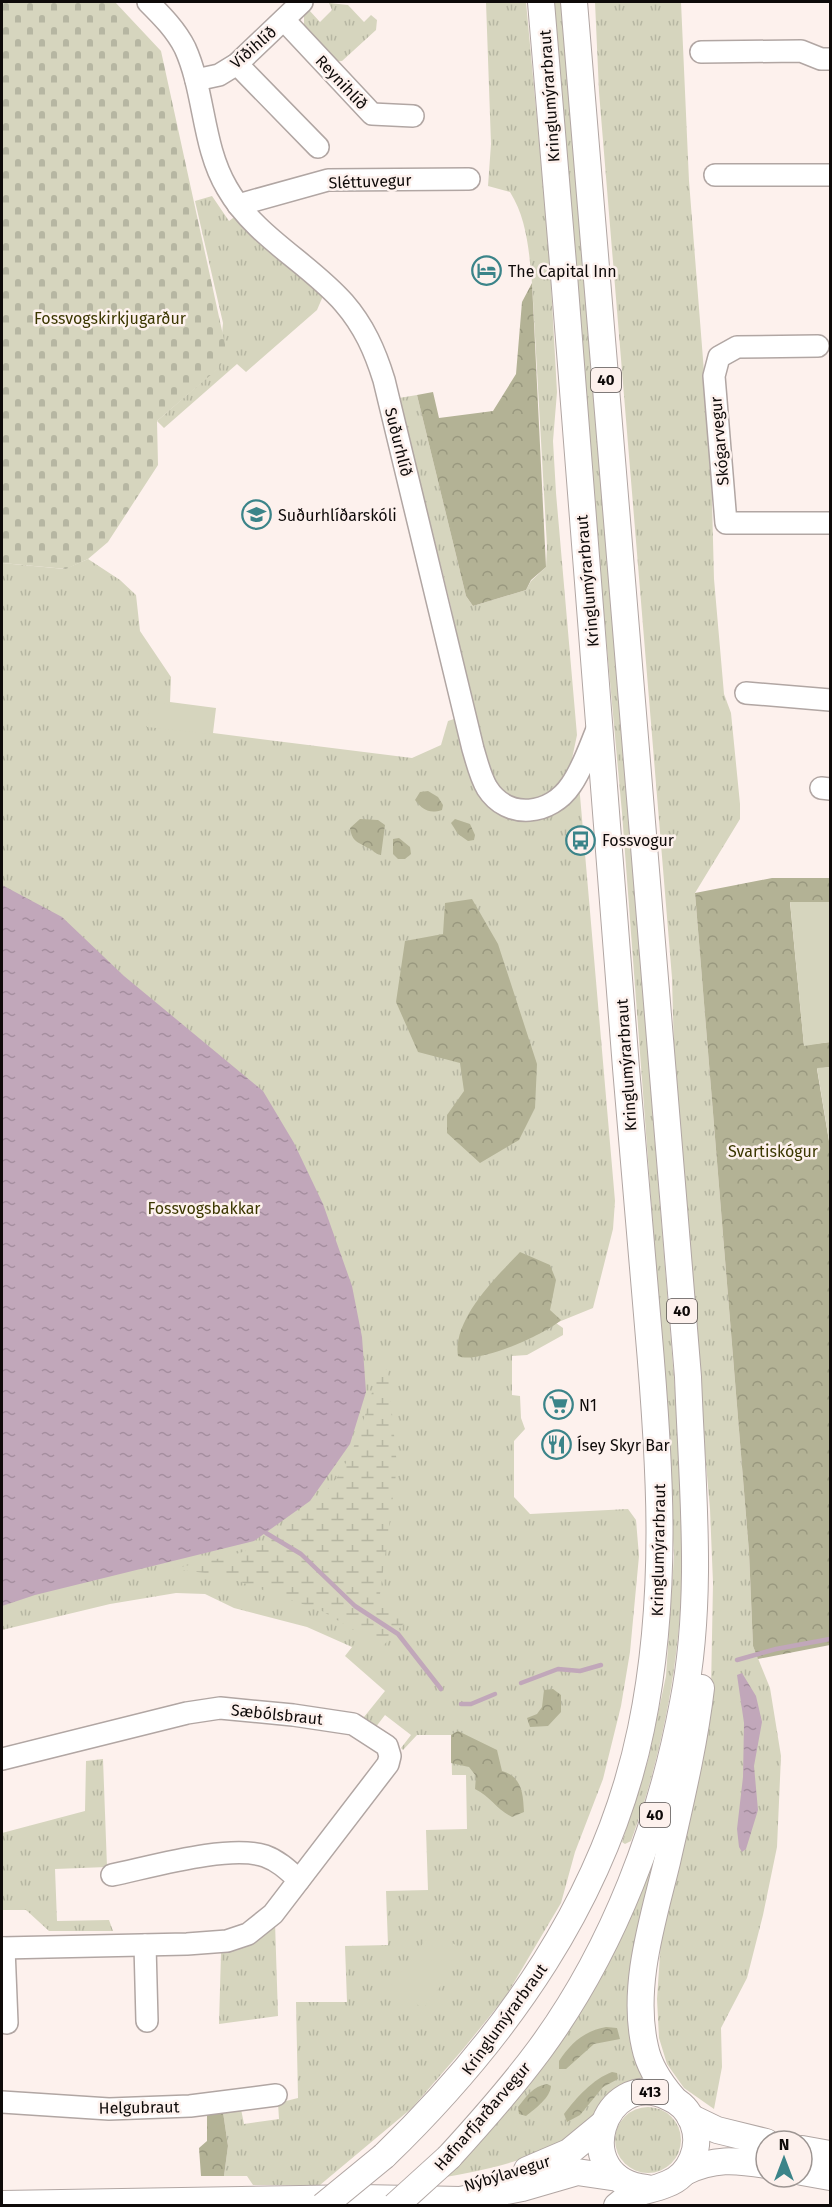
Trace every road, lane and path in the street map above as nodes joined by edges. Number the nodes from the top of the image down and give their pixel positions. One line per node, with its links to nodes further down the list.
1 (148, 2): 12 (street, Suðurhlíð)
2 (302, 2): 7 (street, Víðihlíð)
3 (536, 2): 8 (main road)
4 (542, 2): 8 (main road, Kringlumýrarbraut / 40)
5 (574, 2): 14 (main road, Kringlumýrarbraut / 40)
6 (588, 2): 14 (main road)
7 (284, 20): 11 (street, Víðihlíð); 13 (street, Reynihlíð)
8 (545, 44): 24 (main road, Kringlumýrarbraut / 40)
9 (701, 52): 10 (street)
10 (831, 59)
11 (237, 64): 12 (street, Víðihlíð); 15 (street)
12 (196, 80): 19 (street, Suðurhlíð)
13 (413, 116)
14 (585, 130): 25 (main road, Kringlumýrarbraut / 40)
15 (318, 147)
16 (715, 175): 17 (street)
17 (831, 175)
18 (469, 179): 19 (street, Sléttuvegur)
19 (238, 205): 24 (street, Suðurhlíð)
20 (818, 346): 21 (street, Skógarvegur)
21 (831, 523)
22 (746, 693): 23 (street)
23 (831, 700)
24 (598, 727): 50 (main road, Kringlumýrarbraut / 40, bridge)
25 (695, 1557): 33 (main road, Kringlumýrarbraut / 40); 35 (main road)
26 (2, 1759): 28 (street, Sæbólsbraut)
27 (112, 1875): 28 (street)
28 (299, 1880): 29 (street, Sæbólsbraut)
29 (145, 1945): 30 (street, Sæbólsbraut); 31 (street)
30 (3, 1948): 32 (street, Sæbólsbraut)
31 (147, 2021)
32 (7, 2024)
33 (540, 2048): 51 (main road, Hafnarfjarðarvegur / 40, bridge)
34 (276, 2096): 36 (street, Helgubraut)
35 (672, 2098): 37 (main road, 413); 38 (main road, 413)
36 (2, 2102)
37 (690, 2117): 39 (main road, 413); 43 (main road)
38 (603, 2124): 46 (main road); 48 (main road, Nýbýlavegur / 413)
39 (754, 2139)
40 (814, 2151): 41 (main road)
41 (831, 2154)
42 (754, 2163): 43 (main road)
43 (685, 2172): 47 (main road)
44 (814, 2174): 45 (main road)
45 (831, 2176)
46 (618, 2178): 47 (main road, 413); 48 (main road, Nýbýlavegur / 413)
47 (646, 2188): 52 (main road)
48 (422, 2198): 49 (main road, 413)
49 (2, 2204)
50 (323, 2205)
51 (395, 2205)
52 (617, 2205)

